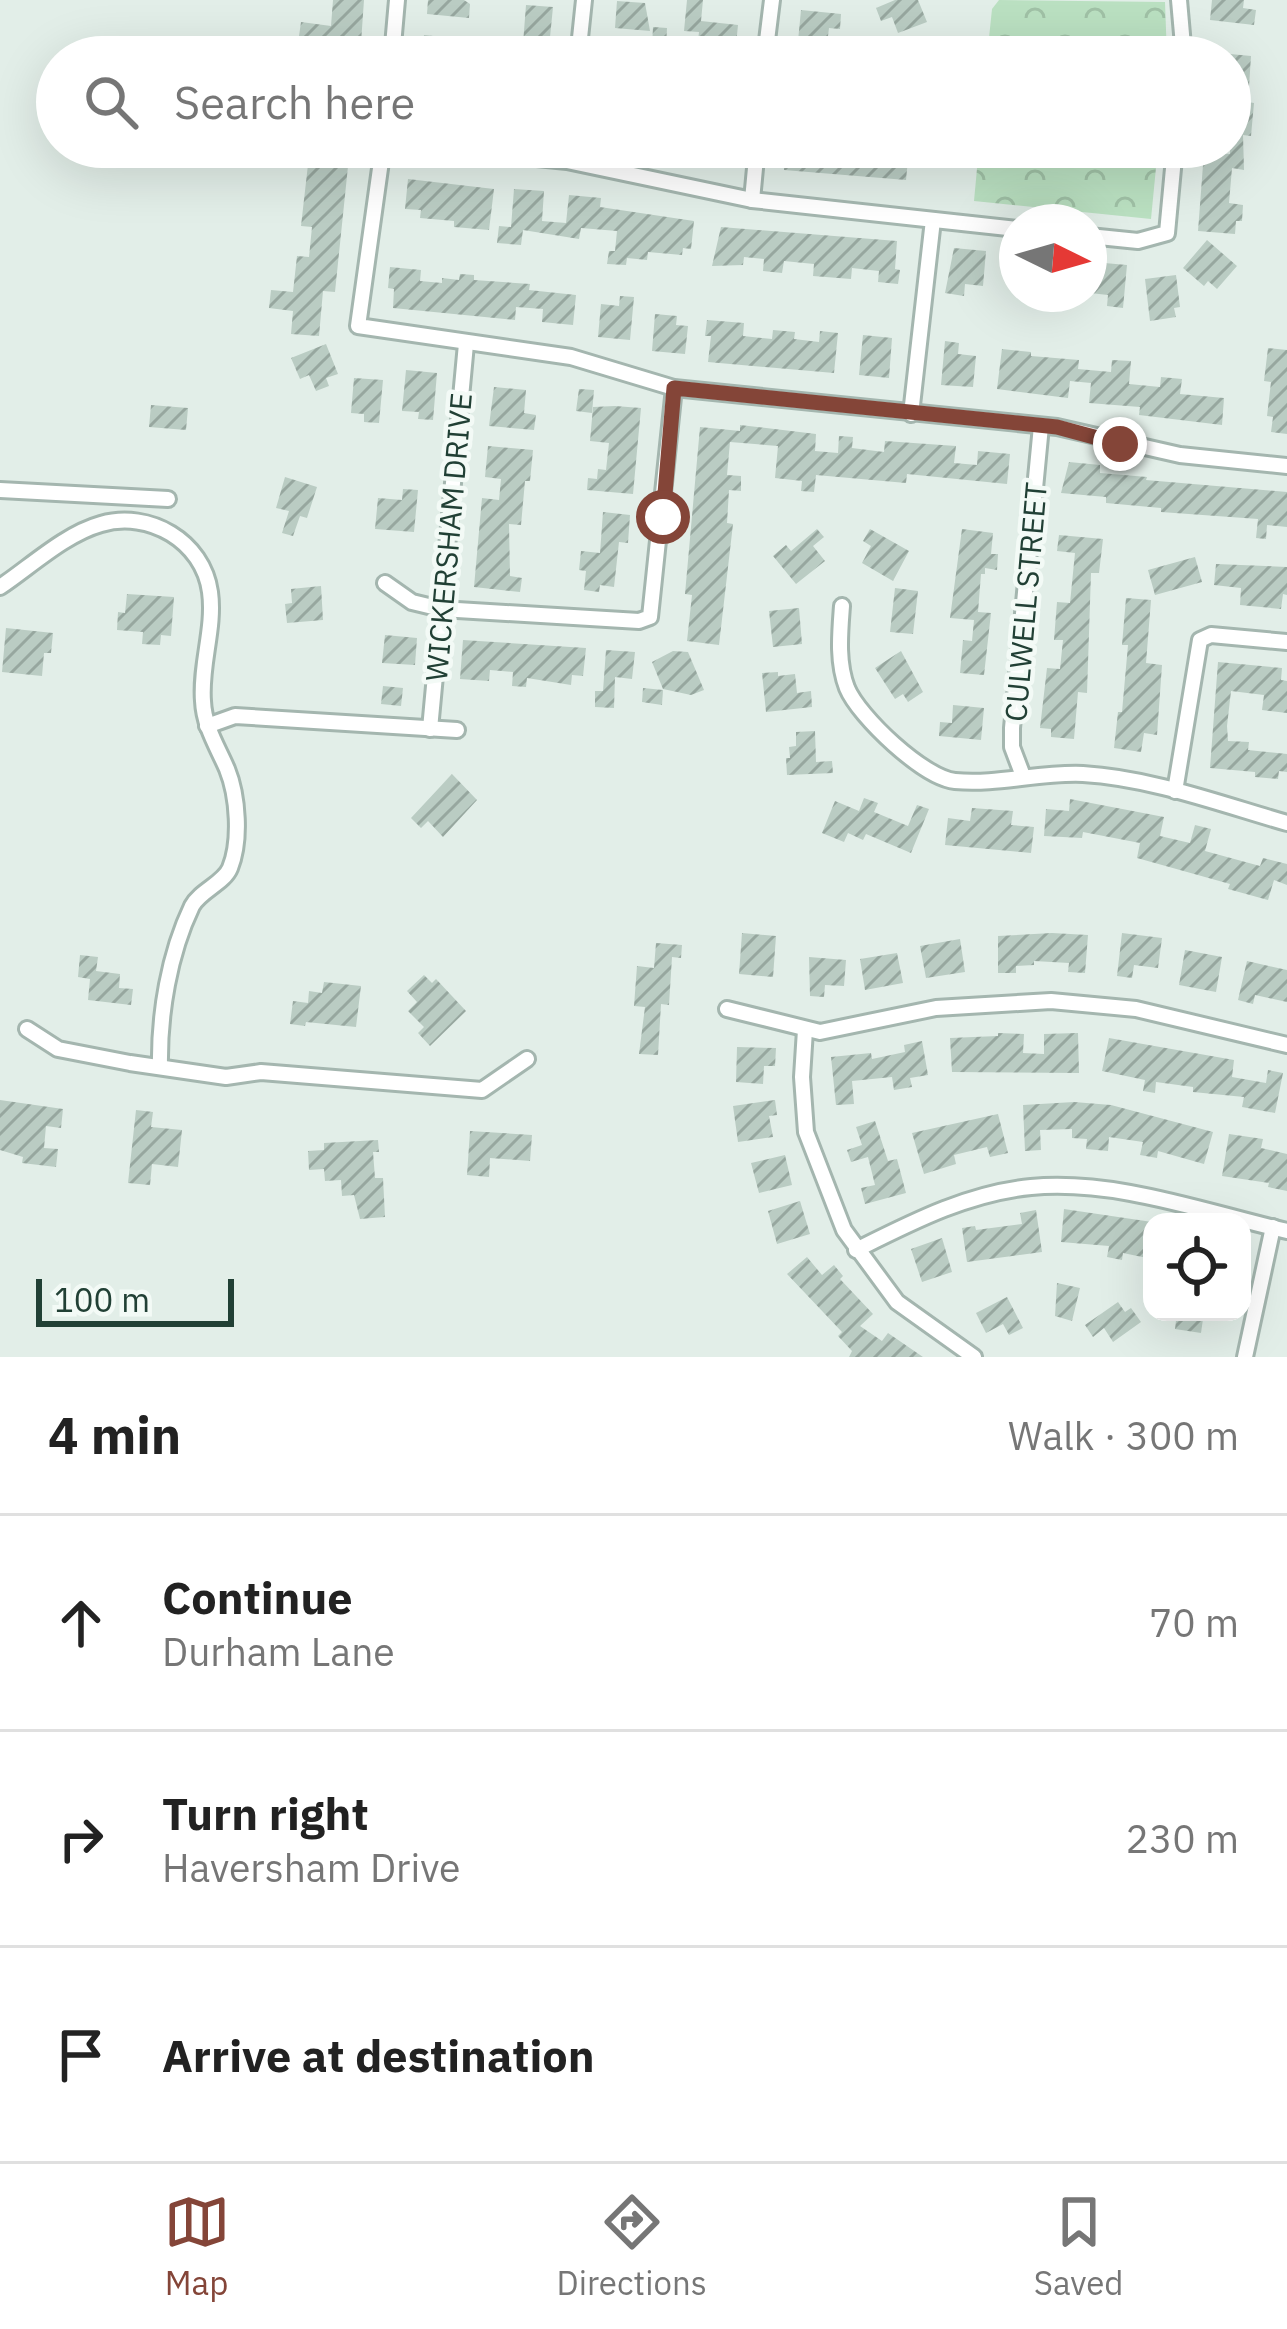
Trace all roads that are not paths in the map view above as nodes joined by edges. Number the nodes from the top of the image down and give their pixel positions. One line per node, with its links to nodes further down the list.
1 (397, 0): 5 (street)
2 (584, 0): 6 (street)
3 (772, 0): 7 (street)
4 (1179, 0): 8 (street)
5 (394, 36)
6 (580, 36)
7 (768, 36)
8 (1182, 36)
9 (380, 168): 17 (street)
10 (624, 168): 13 (street)
11 (755, 168): 13 (street)
12 (1173, 168): 16 (street)
13 (752, 200): 14 (street)
14 (933, 220): 15 (street); 19 (street)
15 (999, 227)
16 (1107, 238)
17 (466, 344): 18 (street); 27 (street, WICKERSHAM DRIVE)
18 (674, 388): 19 (street); 27 (street)
19 (911, 414): 20 (street)
20 (1042, 426): 21 (street); 32 (street, CULWELL STREET)
21 (1287, 466)
22 (0, 490): 23 (street)
23 (168, 499)
24 (385, 583): 27 (street)
25 (0, 587): 29 (street)
26 (842, 606): 32 (street)
27 (441, 609): 30 (street, WICKERSHAM DRIVE)
28 (1287, 642): 33 (street)
29 (207, 726): 30 (street); 40 (street)
30 (430, 729): 31 (street)
31 (458, 730)
32 (1023, 776): 33 (street)
33 (1175, 791): 34 (street)
34 (1287, 823)
35 (727, 1009): 37 (street)
36 (27, 1029): 40 (street)
37 (805, 1030): 38 (street); 42 (street)
38 (1287, 1045)
39 (527, 1059): 40 (street)
40 (160, 1066)
41 (1280, 1229): 42 (street); 44 (street)
42 (856, 1250): 43 (street)
43 (974, 1357)
44 (1245, 1357)

